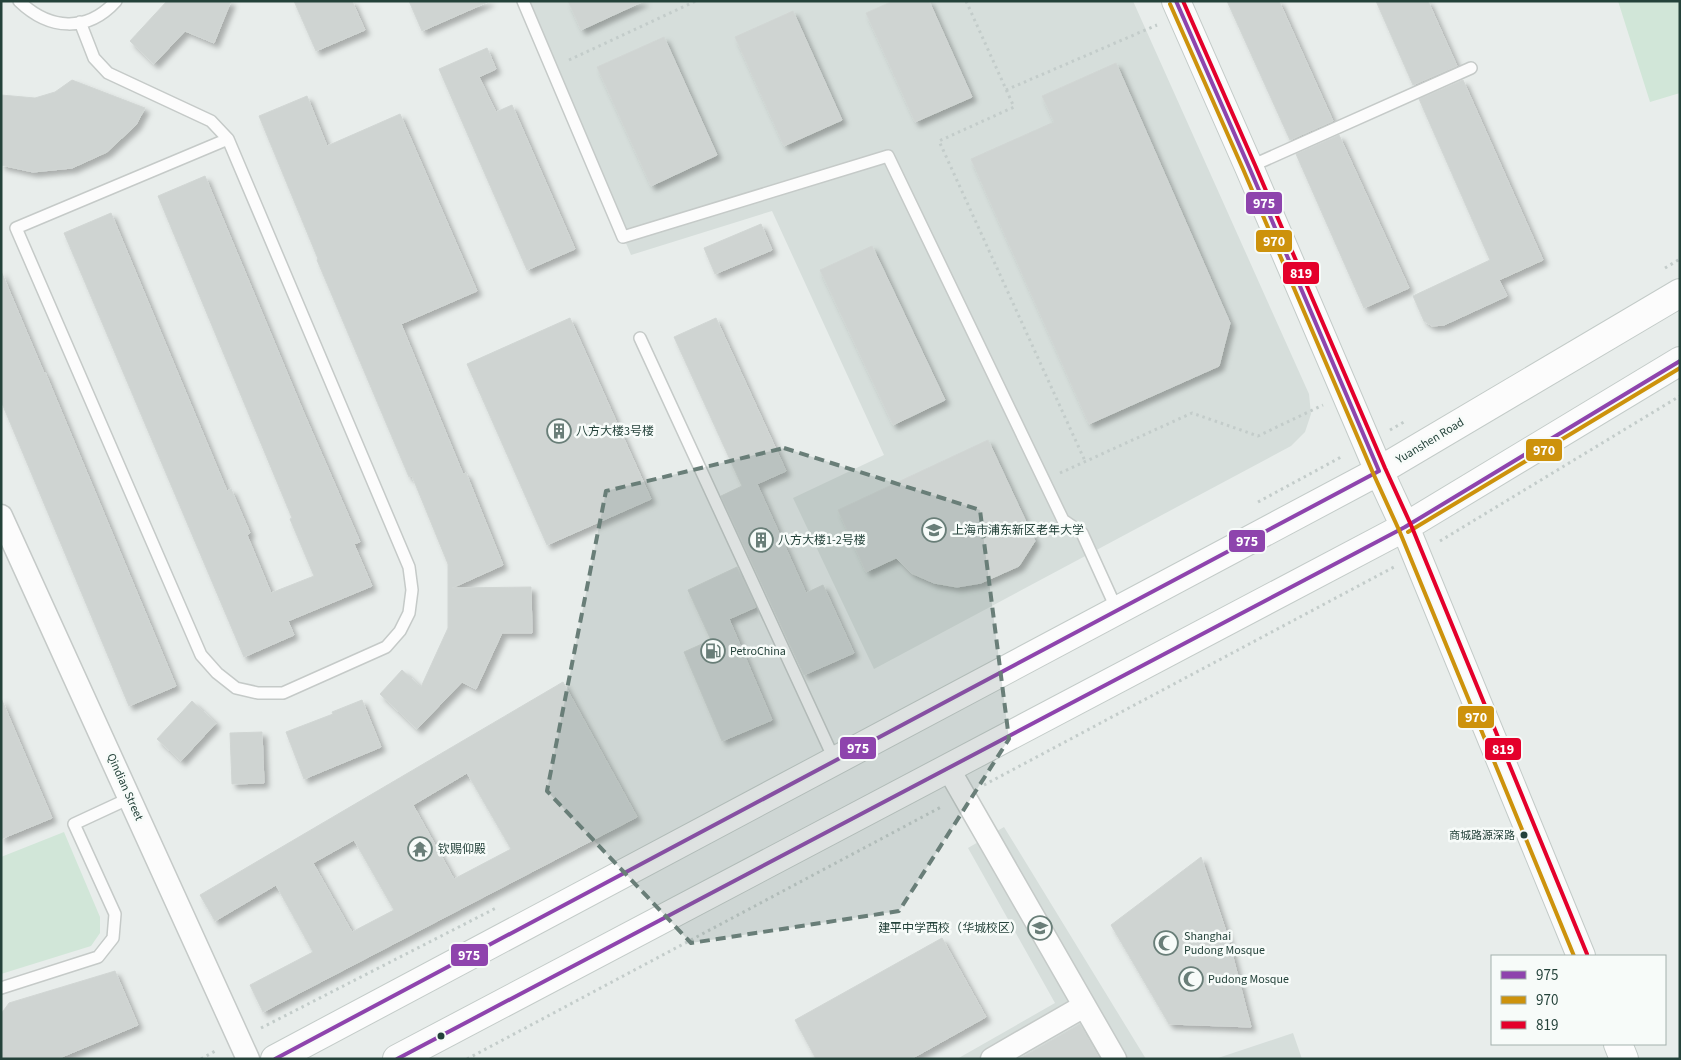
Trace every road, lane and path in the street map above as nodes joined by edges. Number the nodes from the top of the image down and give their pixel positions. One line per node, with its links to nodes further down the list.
1 (19, 1): 7 (lane)
2 (116, 1): 7 (lane)
3 (523, 1): 8 (lane)
4 (696, 1): 8 (path)
5 (966, 1): 10 (path)
6 (1179, 8): 10 (path); 12 (main road)
7 (80, 22): 11 (lane)
8 (551, 68): 23 (lane)
9 (1471, 68): 12 (lane)
10 (1006, 90): 21 (path)
11 (228, 139): 11 (lane)
12 (1249, 166): 18 (main road)
13 (1680, 259): 14 (path)
14 (1663, 269)
15 (1680, 293): 22 (main road, Yuanshen Road)
16 (640, 338): 28 (lane)
17 (1680, 361): 26 (main road)
18 (1346, 393): 20 (main road); 21 (path)
19 (1411, 418): 20 (path)
20 (1368, 442): 22 (main road); 24 (path)
21 (1086, 461): 23 (path)
22 (1380, 471): 26 (main road); 27 (main road, Yuanshen Road)
23 (1044, 480): 27 (lane)
24 (1255, 504)
25 (1, 516): 30 (street, Qindian Street)
26 (1405, 527): 29 (main road); 32 (main road)
27 (1117, 610): 28 (main road, Yuanshen Road)
28 (835, 761): 38 (main road, Yuanshen Road)
29 (948, 768): 34 (street); 39 (main road)
30 (130, 798): 33 (lane); 36 (street, Qindian Street)
31 (501, 905): 36 (path)
32 (1581, 955)
33 (1, 988)
34 (1084, 1006): 40 (street); 41 (street)
35 (1618, 1045): 42 (main road)
36 (243, 1049): 37 (path)
37 (200, 1059)
38 (274, 1059)
39 (397, 1059)
40 (992, 1059)
41 (1115, 1059)
42 (1624, 1059)

